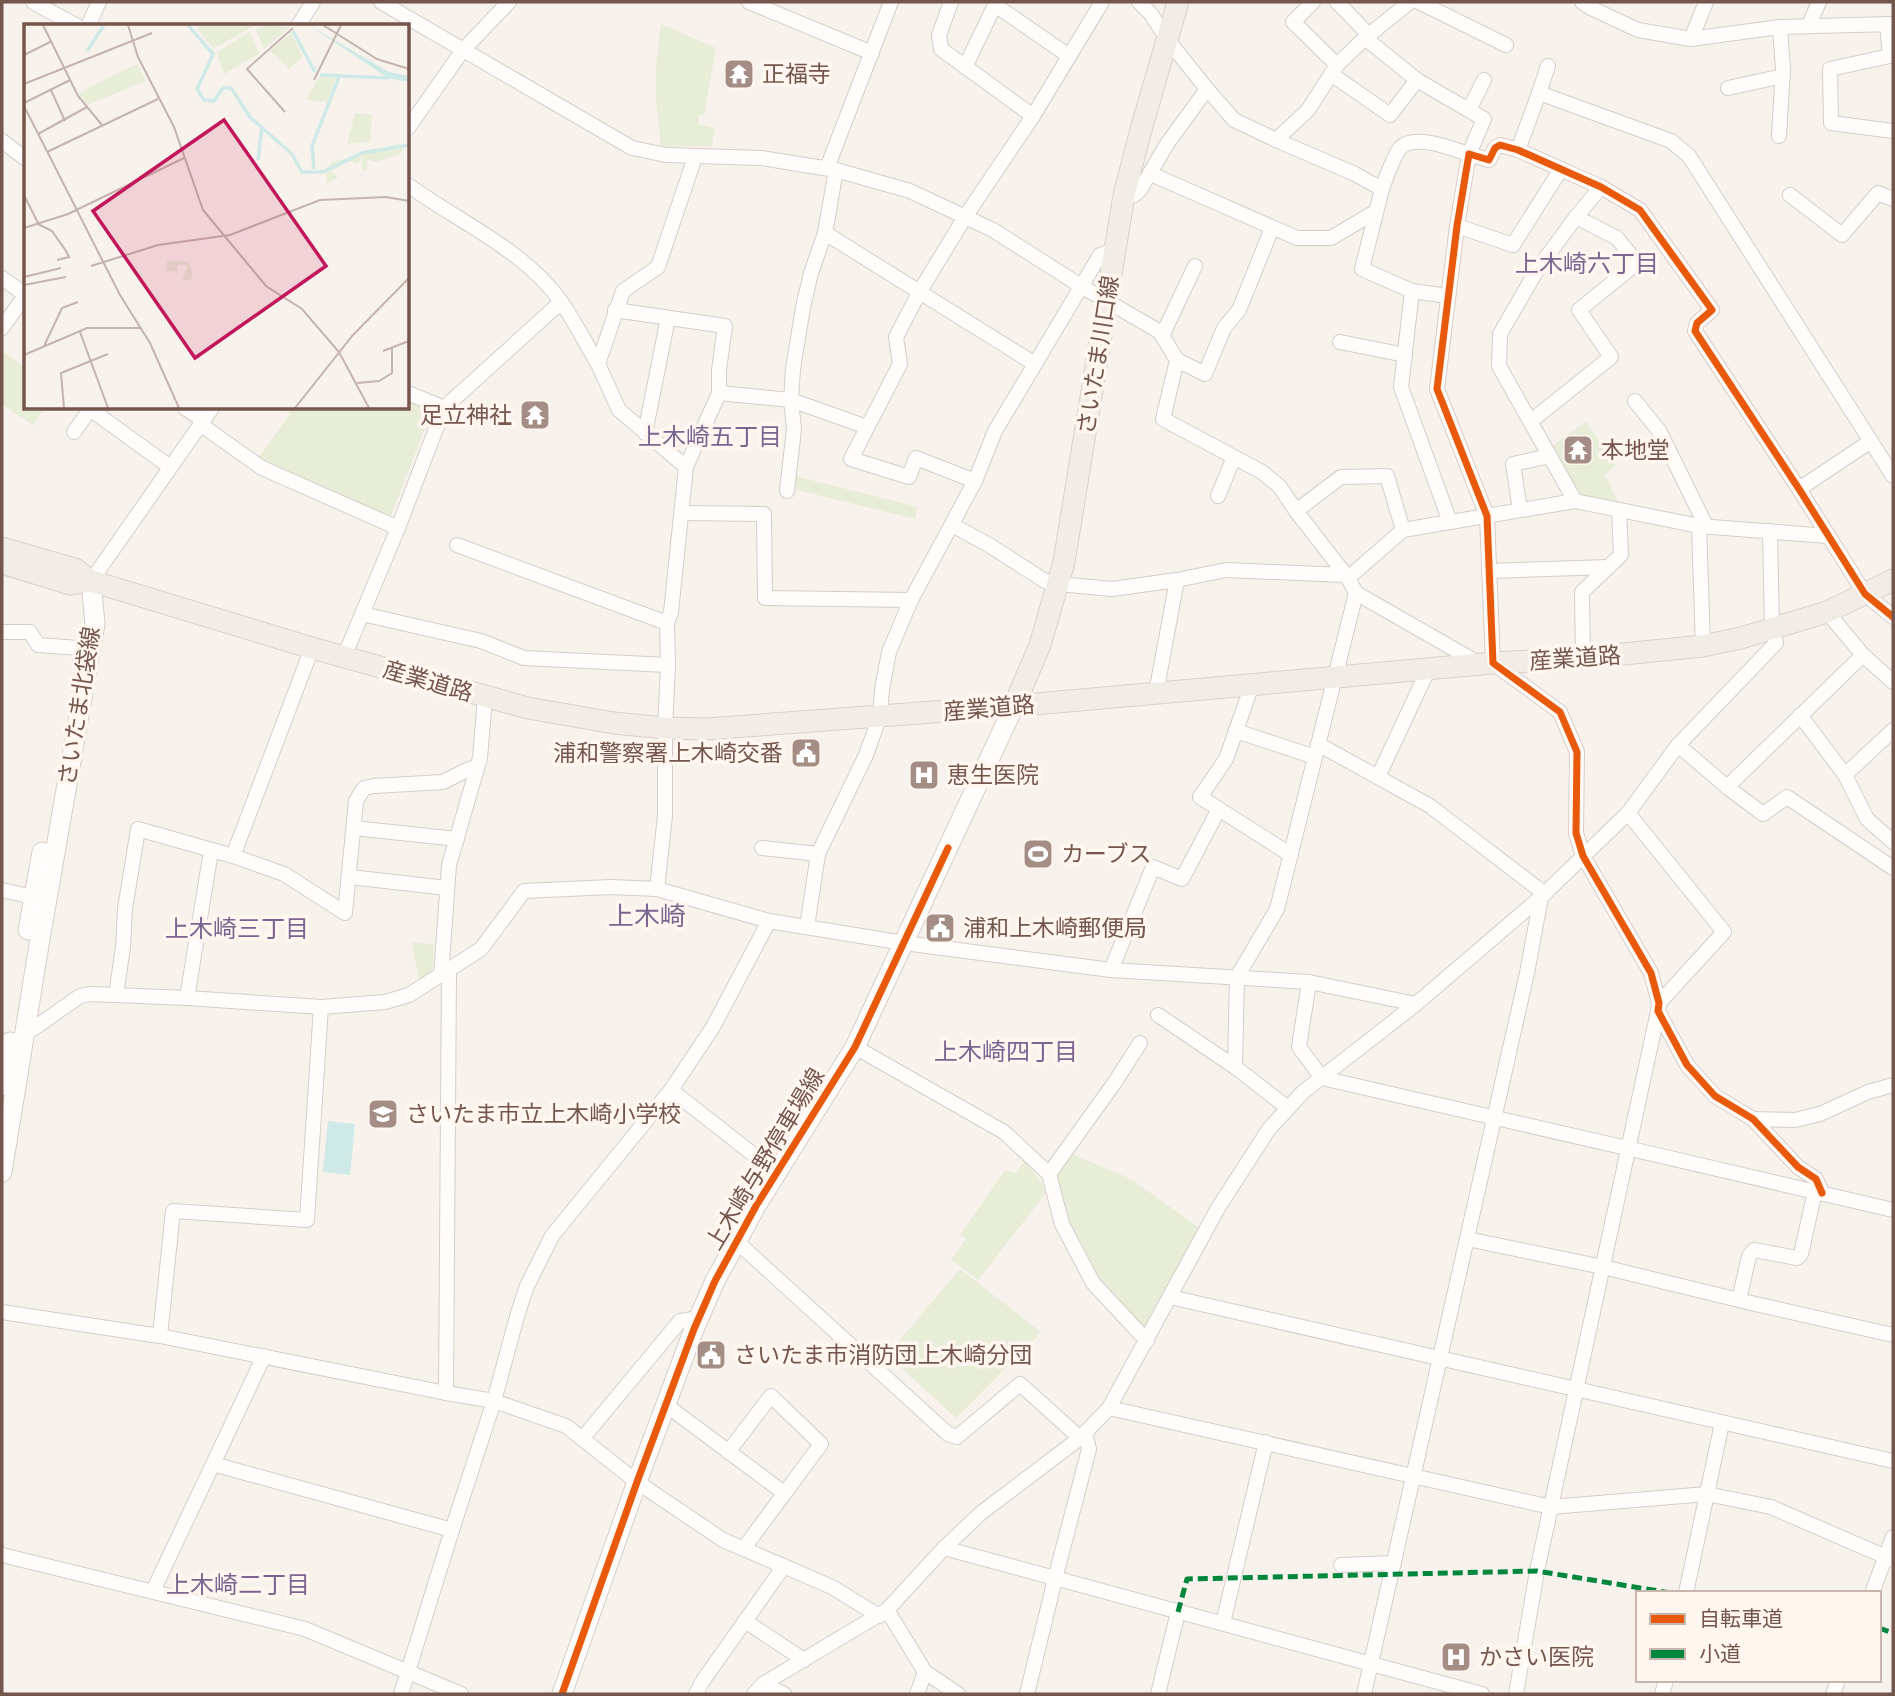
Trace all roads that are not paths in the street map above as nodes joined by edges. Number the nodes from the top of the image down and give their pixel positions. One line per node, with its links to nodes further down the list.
1 (33, 2): 19 (street)
2 (99, 2): 20 (street)
3 (313, 2): 21 (street)
4 (381, 2): 29 (street)
5 (509, 2): 29 (street)
6 (749, 2): 30 (street)
7 (891, 2): 30 (street)
8 (949, 2): 33 (street)
9 (1102, 2): 31 (street)
10 (1139, 2): 26 (street)
11 (1178, 2): 26 (main road, さいたま川口線)
12 (1313, 2): 34 (street)
13 (1337, 2): 25 (street)
14 (1410, 2): 25 (street)
15 (1419, 2): 28 (street)
16 (1706, 2): 27 (street)
17 (1819, 2): 23 (street)
18 (1589, 4): 27 (street)
19 (73, 24)
20 (89, 24)
21 (299, 24)
22 (1890, 24): 23 (street); 44 (street)
23 (1808, 25): 24 (street)
24 (1780, 27): 27 (street); 35 (street)
25 (1367, 36): 34 (street); 36 (street)
26 (1167, 39): 39 (street); 58 (main road, さいたま川口線)
27 (1691, 39)
28 (1506, 45)
29 (463, 50): 43 (street); 50 (street)
30 (872, 53): 52 (street)
31 (1069, 56): 33 (street); 42 (street)
32 (1548, 66): 40 (street)
33 (965, 67): 42 (street)
34 (1334, 69): 36 (street); 46 (street)
35 (1783, 76): 38 (street); 45 (street)
36 (1417, 79): 41 (street)
37 (1485, 80): 41 (street)
38 (1728, 88)
39 (1207, 89): 46 (street); 54 (street)
40 (1539, 93): 48 (street); 101 (street)
41 (1469, 110): 49 (street)
42 (1033, 116): 62 (street)
43 (410, 121)
44 (1893, 131)
45 (1779, 136)
46 (1276, 140): 57 (street)
47 (2, 141): 51 (street)
48 (1518, 150): 49 (street); 53 (street)
49 (1469, 154): 57 (street); 64 (street)
50 (695, 157): 52 (street); 78 (street)
51 (24, 158)
52 (832, 169): 62 (street); 66 (street)
53 (1561, 169): 56 (street); 64 (street)
54 (1151, 174): 58 (street); 65 (street)
55 (410, 186): 77 (street)
56 (1601, 187): 63 (street); 108 (street)
57 (1382, 189): 61 (street)
58 (1124, 195): 67 (main road, さいたま川口線)
59 (1790, 195): 60 (street)
60 (1893, 199)
61 (1375, 212): 65 (street); 72 (street)
62 (965, 217): 70 (street); 71 (street)
63 (1576, 217): 96 (street); 96 (street)
64 (1457, 226): 74 (street)
65 (1272, 228): 84 (street)
66 (825, 233): 71 (street); 89 (street)
67 (1114, 250): 70 (street); 76 (main road, さいたま川口線)
68 (1195, 266): 81 (street)
69 (2, 278): 73 (street)
70 (1081, 286): 76 (street); 86 (street)
71 (920, 291): 86 (street); 98 (street)
72 (1412, 291): 74 (street); 83 (street)
73 (24, 294)
74 (1448, 296): 116 (street)
75 (24, 298): 80 (street)
76 (1107, 301): 81 (street); 133 (main road, さいたま川口線)
77 (561, 302): 85 (street); 91 (street)
78 (615, 310): 79 (street); 85 (street)
79 (668, 318): 87 (street); 100 (street)
80 (2, 328)
81 (1162, 335): 84 (street)
82 (1340, 342): 83 (street)
83 (1405, 355): 117 (street)
84 (1177, 360): 103 (street)
85 (598, 364): 100 (street)
86 (1035, 364): 107 (street)
87 (719, 393): 89 (street); 105 (street)
88 (410, 394): 91 (street)
89 (792, 400): 98 (street); 109 (street)
90 (1635, 401): 119 (street)
91 (444, 408): 120 (street)
92 (90, 410): 99 (street)
93 (94, 410): 104 (street)
94 (187, 410): 97 (street)
95 (211, 410): 97 (street)
96 (1531, 421): 102 (street)
97 (202, 422): 104 (street); 120 (street)
98 (867, 427): 107 (street)
99 (74, 432)
100 (645, 433): 105 (street)
101 (1871, 441): 106 (street); 108 (street)
102 (1550, 456): 111 (street); 112 (street)
103 (1234, 457): 110 (street); 114 (street)
104 (170, 467): 132 (street)
105 (686, 467): 115 (street)
106 (1893, 476)
107 (975, 481): 118 (street)
108 (1799, 489): 123 (street)
109 (787, 491)
110 (1218, 496)
111 (1575, 501): 112 (street); 113 (street)
112 (1520, 510): 116 (street)
113 (1619, 510): 119 (street); 127 (street)
114 (1296, 511): 121 (street); 129 (street)
115 (682, 513): 136 (street); 140 (street)
116 (1487, 516): 117 (street); 128 (street)
117 (1450, 522): 121 (street)
118 (952, 525): 133 (street); 136 (street)
119 (1702, 526): 122 (street); 143 (street)
120 (398, 528): 138 (street)
121 (1403, 530): 129 (street)
122 (1770, 531): 123 (street); 141 (street)
123 (1828, 536): 135 (street)
124 (457, 545): 140 (street)
125 (2, 548): 132 (main road, 産業道路)
126 (2, 563): 132 (main road, 産業道路)
127 (1608, 567): 128 (street); 148 (street)
128 (1489, 571): 149 (street)
129 (1347, 576): 130 (street); 134 (street)
130 (1177, 580): 133 (street); 155 (street)
131 (1893, 580): 135 (main road, 産業道路)
132 (91, 581): 144 (main road, さいたま北袋線); 145 (main road, 産業道路); 200 (main road, さいたま北袋線)
133 (1058, 584): 157 (main road, さいたま川口線)
134 (1356, 593): 149 (street); 152 (street)
135 (1865, 594): 137 (main road, 産業道路); 139 (street)
136 (911, 600): 159 (street)
137 (1827, 612): 141 (main road, 産業道路); 146 (street)
138 (362, 614): 147 (street); 150 (street)
139 (1893, 617)
140 (667, 623): 150 (street)
141 (1772, 629): 143 (main road, 産業道路); 163 (street)
142 (2, 632): 144 (street)
143 (1703, 646): 148 (main road, 産業道路)
144 (79, 648): 186 (main road, さいたま北袋線)
145 (312, 648): 147 (main road, 産業道路); 178 (street)
146 (1863, 655): 153 (street); 158 (street)
147 (344, 657): 156 (main road, 産業道路)
148 (1583, 658): 149 (main road, 産業道路)
149 (1487, 664): 151 (main road, 産業道路); 179 (street)
150 (668, 665): 160 (street)
151 (1428, 670): 152 (main road, 産業道路); 167 (street)
152 (1336, 678): 154 (main road, 産業道路); 164 (street)
153 (1893, 682)
154 (1252, 685): 155 (main road, 産業道路); 162 (street)
155 (1156, 693): 157 (main road, 産業道路)
156 (485, 697): 160 (main road, 産業道路); 165 (street)
157 (1014, 706): 159 (main road, 産業道路); 189 (main road, 上木崎与野停車場線)
158 (1800, 715): 166 (street); 168 (street)
159 (880, 716): 160 (main road, 産業道路); 176 (street)
160 (665, 728): 183 (street)
161 (1893, 730): 166 (street)
162 (1236, 731): 164 (street); 169 (street)
163 (1678, 745): 168 (street); 170 (street)
164 (1316, 750): 167 (street); 177 (street)
165 (477, 767): 171 (street); 172 (street)
166 (1845, 775): 173 (street)
167 (1378, 777): 185 (street)
168 (1727, 787): 180 (street)
169 (1219, 809): 177 (street); 190 (street)
170 (1628, 813): 179 (street); 198 (street)
171 (354, 828): 172 (street); 181 (street)
172 (457, 839): 182 (street)
173 (1893, 842)
174 (762, 848): 176 (street)
175 (211, 850): 178 (street); 194 (street); 195 (street)
176 (818, 854): 188 (street)
177 (1292, 855): 192 (street)
178 (233, 856): 181 (street)
179 (1583, 856): 185 (street); 198 (street)
180 (1891, 861)
181 (350, 877): 182 (street)
182 (447, 888): 191 (street)
183 (657, 889): 187 (street); 191 (street)
184 (2, 890): 186 (street)
185 (1543, 895): 196 (street); 209 (street)
186 (33, 897): 200 (main road, さいたま北袋線)
187 (769, 921): 188 (street); 207 (street)
188 (807, 927): 189 (street)
189 (904, 943): 190 (street); 202 (main road, 上木崎与野停車場線)
190 (1111, 970): 192 (street)
191 (445, 973): 197 (street); 230 (street)
192 (1237, 977): 193 (street); 203 (street)
193 (1309, 982): 196 (street); 204 (street)
194 (116, 995): 195 (street); 200 (street)
195 (187, 998): 197 (street)
196 (1416, 1004): 204 (street)
197 (321, 1007): 225 (street)
198 (1659, 1007): 210 (street); 211 (street)
199 (1158, 1015): 203 (street)
200 (12, 1043): 206 (main road, さいたま北袋線); 212 (main road, さいたま北袋線)
201 (1140, 1043): 214 (street)
202 (855, 1047): 213 (main road, 上木崎与野停車場線); 214 (street)
203 (1235, 1067): 208 (street)
204 (1322, 1078): 208 (street); 209 (street)
205 (1893, 1085): 210 (street)
206 (2, 1086)
207 (671, 1090): 213 (street); 231 (street)
208 (1288, 1108): 220 (street)
209 (1494, 1117): 211 (street); 217 (street)
210 (1753, 1119): 215 (street)
211 (1629, 1149): 215 (street); 219 (street)
212 (2, 1171)
213 (777, 1173): 218 (main road, 上木崎与野停車場線)
214 (1049, 1174): 226 (street)
215 (1818, 1192): 216 (street); 221 (street)
216 (1893, 1210)
217 (1467, 1238): 219 (street); 228 (street)
218 (736, 1241): 223 (main road, 上木崎与野停車場線); 235 (street)
219 (1603, 1267): 221 (street); 229 (street)
220 (1170, 1297): 226 (street); 228 (street)
221 (1739, 1300): 224 (street)
222 (2, 1312): 225 (street)
223 (699, 1318): 232 (main road, 上木崎与野停車場線); 236 (street)
224 (1893, 1335)
225 (160, 1336): 227 (street)
226 (1147, 1341): 233 (street)
227 (264, 1356): 230 (street); 240 (street)
228 (1440, 1358): 229 (street); 241 (street)
229 (1577, 1390): 234 (street); 245 (street)
230 (446, 1393): 231 (street)
231 (494, 1401): 236 (street); 246 (street)
232 (666, 1405): 238 (street); 242 (main road, 上木崎与野停車場線)
233 (1109, 1408): 235 (street); 237 (street)
234 (1722, 1423): 239 (street); 244 (street)
235 (1083, 1436): 249 (street); 255 (street)
236 (582, 1439): 242 (street)
237 (1266, 1442): 241 (street); 262 (street)
238 (728, 1452): 243 (street); 243 (street)
239 (1893, 1461)
240 (212, 1464): 246 (street); 256 (street)
241 (1413, 1476): 245 (street); 252 (street)
242 (637, 1482): 248 (street); 270 (main road, 上木崎与野停車場線)
243 (784, 1493): 248 (street)
244 (1707, 1494): 245 (street); 251 (street); 257 (street)
245 (1551, 1507): 279 (street)
246 (452, 1530): 266 (street)
247 (1893, 1537): 251 (street)
248 (744, 1548): 254 (street)
249 (944, 1548): 255 (street); 260 (street)
250 (2, 1555): 256 (street)
251 (1890, 1559): 258 (street)
252 (1394, 1563): 253 (street); 264 (street)
253 (1342, 1565)
254 (784, 1566): 260 (street); 261 (street)
255 (1055, 1579): 259 (street); 275 (street)
256 (153, 1591): 266 (street)
257 (1686, 1591)
258 (1873, 1591)
259 (1178, 1612): 262 (street); 276 (street)
260 (883, 1613): 263 (street); 265 (street)
261 (745, 1621): 263 (street); 271 (street)
262 (1223, 1623): 264 (street)
263 (804, 1660): 267 (street)
264 (1371, 1664): 277 (street); 278 (street)
265 (925, 1672): 273 (street); 274 (street)
266 (408, 1673): 268 (street); 269 (street)
267 (758, 1689): 272 (street)
268 (401, 1694)
269 (461, 1694)
270 (562, 1694)
271 (696, 1694)
272 (784, 1694)
273 (918, 1694)
274 (958, 1694)
275 (1027, 1694)
276 (1158, 1694)
277 (1364, 1694)
278 (1482, 1694)
279 (1516, 1694)

